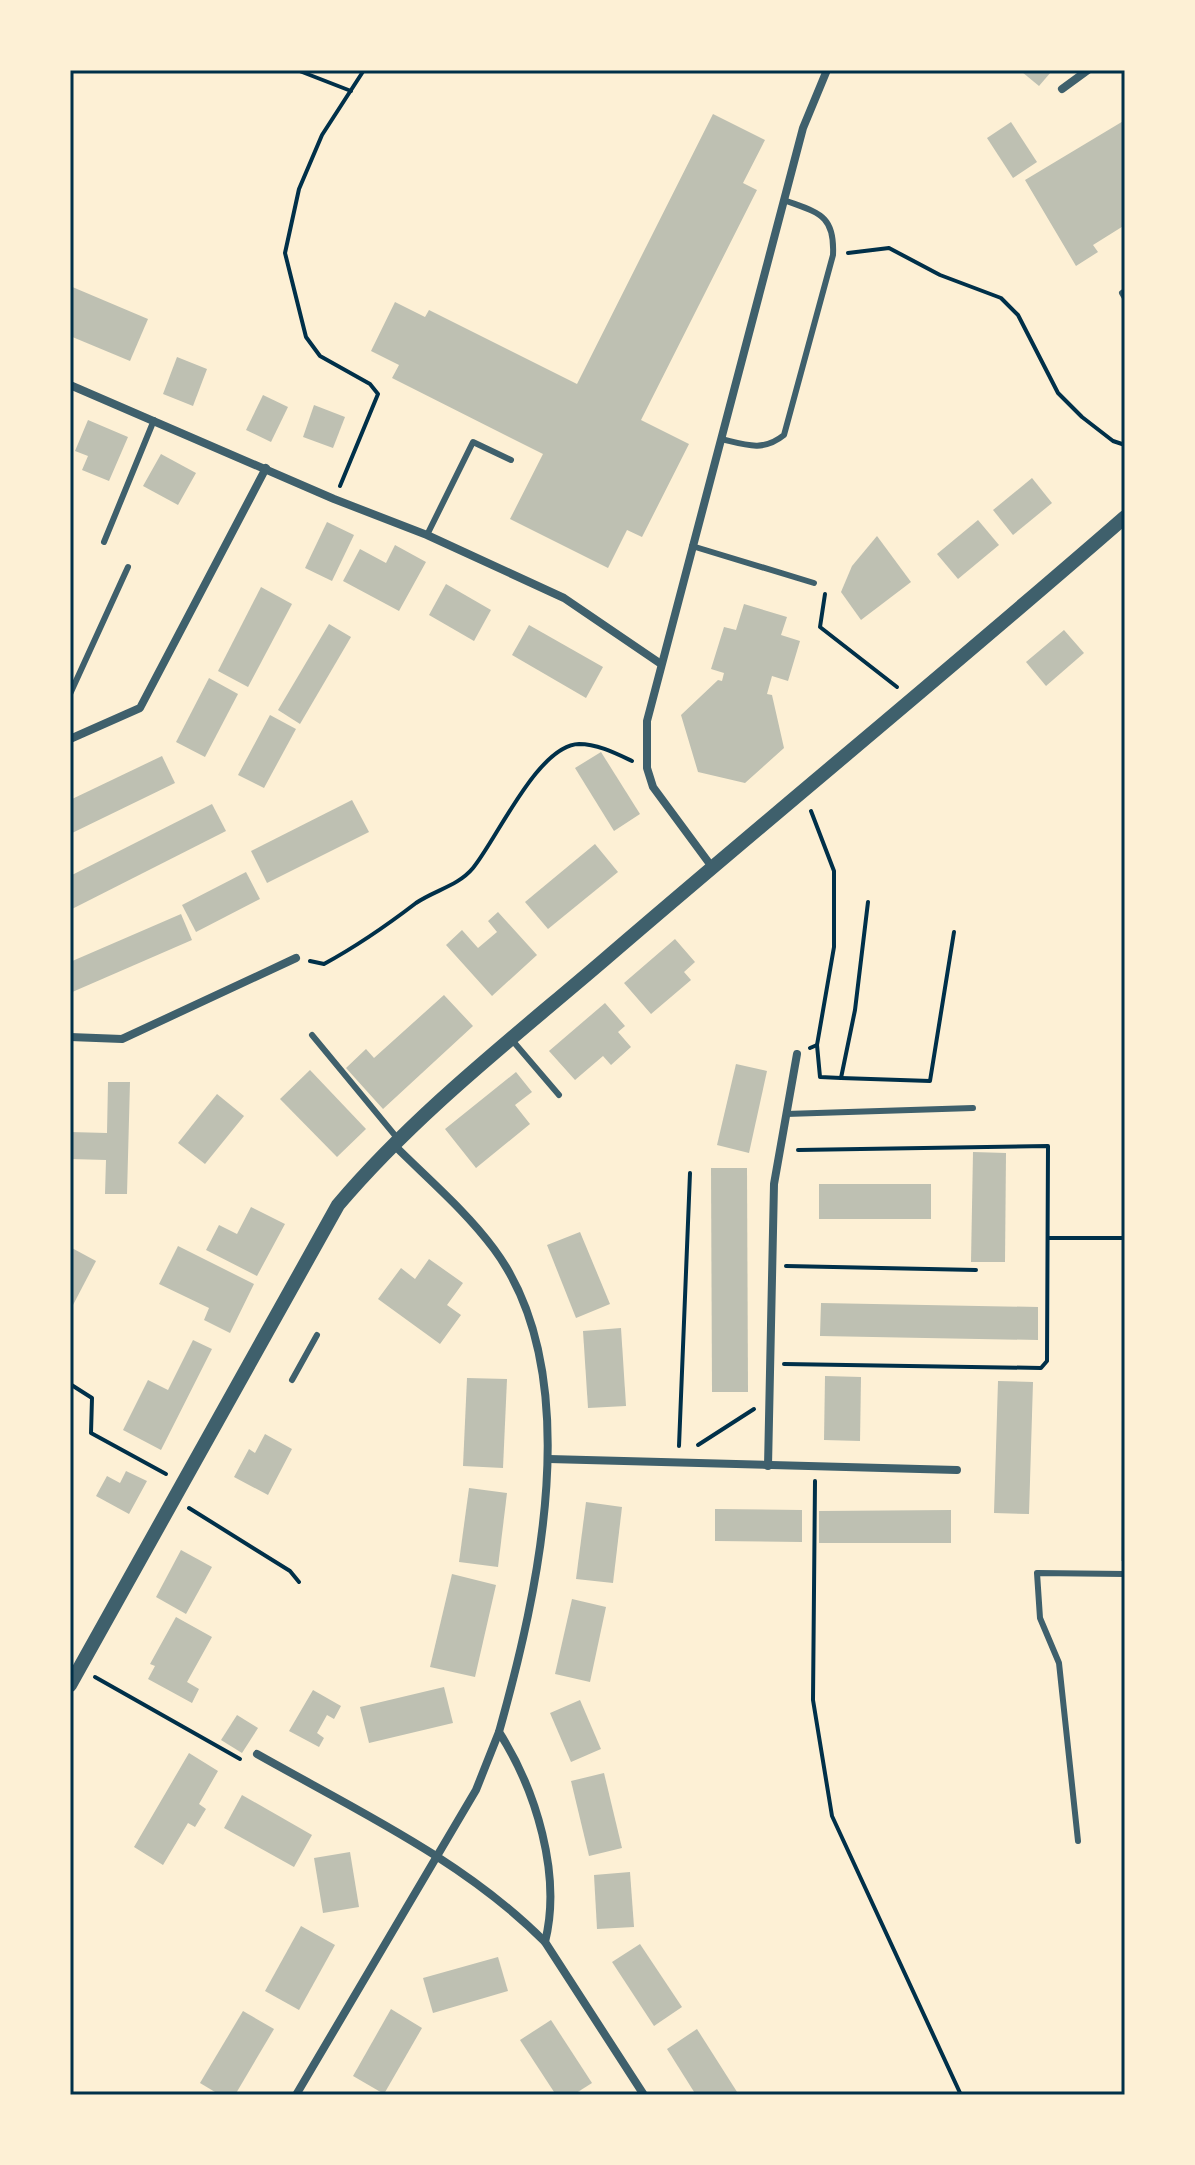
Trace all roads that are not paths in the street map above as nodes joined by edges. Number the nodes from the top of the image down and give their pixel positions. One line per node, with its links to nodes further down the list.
1 (827, 70): 4 (street)
2 (1088, 70): 3 (street)
3 (1062, 89)
4 (784, 200): 9 (street); 9 (lane)
5 (1125, 291): 6 (lane)
6 (1125, 298)
7 (70, 385): 8 (street)
8 (155, 419): 11 (street); 14 (lane)
9 (721, 439): 15 (street)
10 (511, 460): 13 (lane)
11 (266, 468): 13 (street); 20 (street)
12 (1125, 517): 21 (street)
13 (427, 535): 18 (street)
14 (104, 542)
15 (692, 546): 17 (lane); 18 (street)
16 (128, 567): 19 (lane)
17 (814, 583)
18 (661, 664): 21 (street)
19 (70, 694)
20 (70, 739)
21 (712, 867): 25 (street)
22 (296, 958): 24 (street)
23 (312, 1035): 30 (lane)
24 (70, 1037)
25 (511, 1039): 27 (lane); 30 (street)
26 (797, 1054): 29 (street)
27 (559, 1095)
28 (973, 1108): 29 (lane)
29 (786, 1114): 34 (street)
30 (396, 1142): 33 (street); 37 (street)
31 (317, 1335): 32 (lane)
32 (292, 1380)
33 (549, 1459): 34 (street); 38 (street)
34 (768, 1466): 35 (street)
35 (957, 1470)
36 (1125, 1574): 40 (lane)
37 (70, 1685)
38 (499, 1732): 41 (street); 42 (street)
39 (257, 1754): 41 (street)
40 (1078, 1841)
41 (436, 1856): 42 (street); 43 (street)
42 (545, 1942): 44 (street)
43 (296, 2095)
44 (644, 2095)

